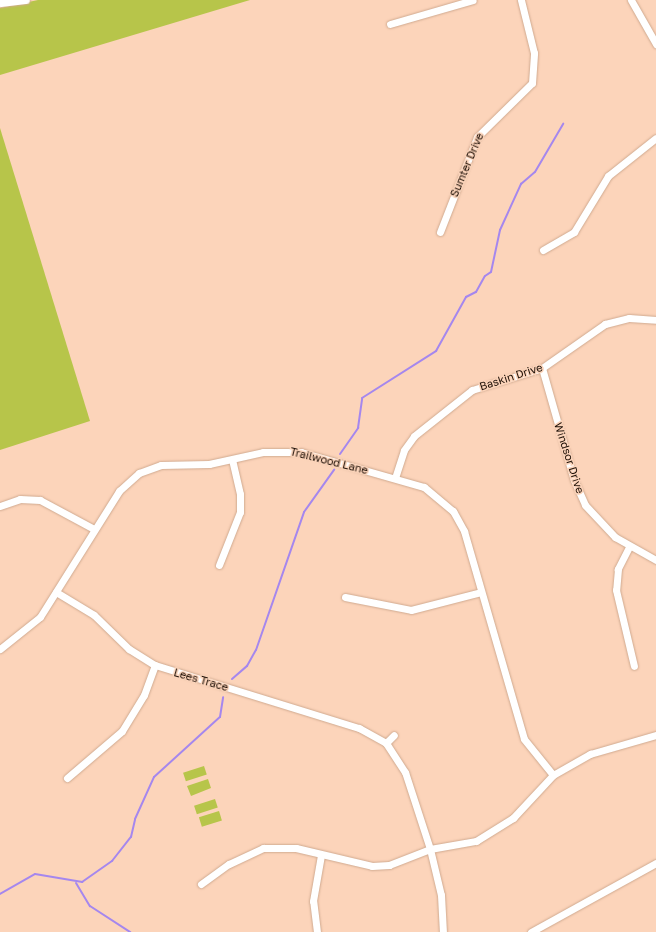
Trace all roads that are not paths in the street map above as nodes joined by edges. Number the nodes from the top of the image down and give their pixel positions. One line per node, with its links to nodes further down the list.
1 (26, 0): 5 (street)
2 (474, 0): 6 (street)
3 (521, 0): 9 (street, Sumter Drive)
4 (631, 0): 7 (street)
5 (0, 3)
6 (390, 24)
7 (656, 44)
8 (656, 138): 10 (street)
9 (440, 232)
10 (544, 250)
11 (656, 320): 12 (street, Baskin Drive)
12 (542, 368): 14 (street, Baskin Drive); 17 (street, Windsor Drive)
13 (232, 460): 14 (street, Trailwood Lane); 16 (street, Trailwood Lane); 19 (street)
14 (395, 478): 21 (street, Trailwood Lane)
15 (0, 506): 16 (street)
16 (94, 530): 20 (street, Trailwood Lane)
17 (629, 547): 18 (street, Windsor Drive); 25 (street)
18 (656, 560)
19 (219, 565)
20 (56, 592): 23 (street, Trailwood Lane); 24 (street, Lees Trace)
21 (481, 592): 22 (street); 29 (street, Trailwood Lane)
22 (345, 597)
23 (0, 649)
24 (156, 665): 28 (street, Lees Trace); 30 (street)
25 (634, 666)
26 (394, 734): 28 (street)
27 (656, 735): 29 (street)
28 (386, 743): 31 (street, Lees Trace)
29 (553, 775): 31 (street)
30 (67, 778)
31 (430, 849): 32 (street); 37 (street, Lees Trace)
32 (321, 855): 34 (street); 36 (street)
33 (656, 863): 35 (street)
34 (201, 884)
35 (532, 931)
36 (317, 932)
37 (442, 932)

